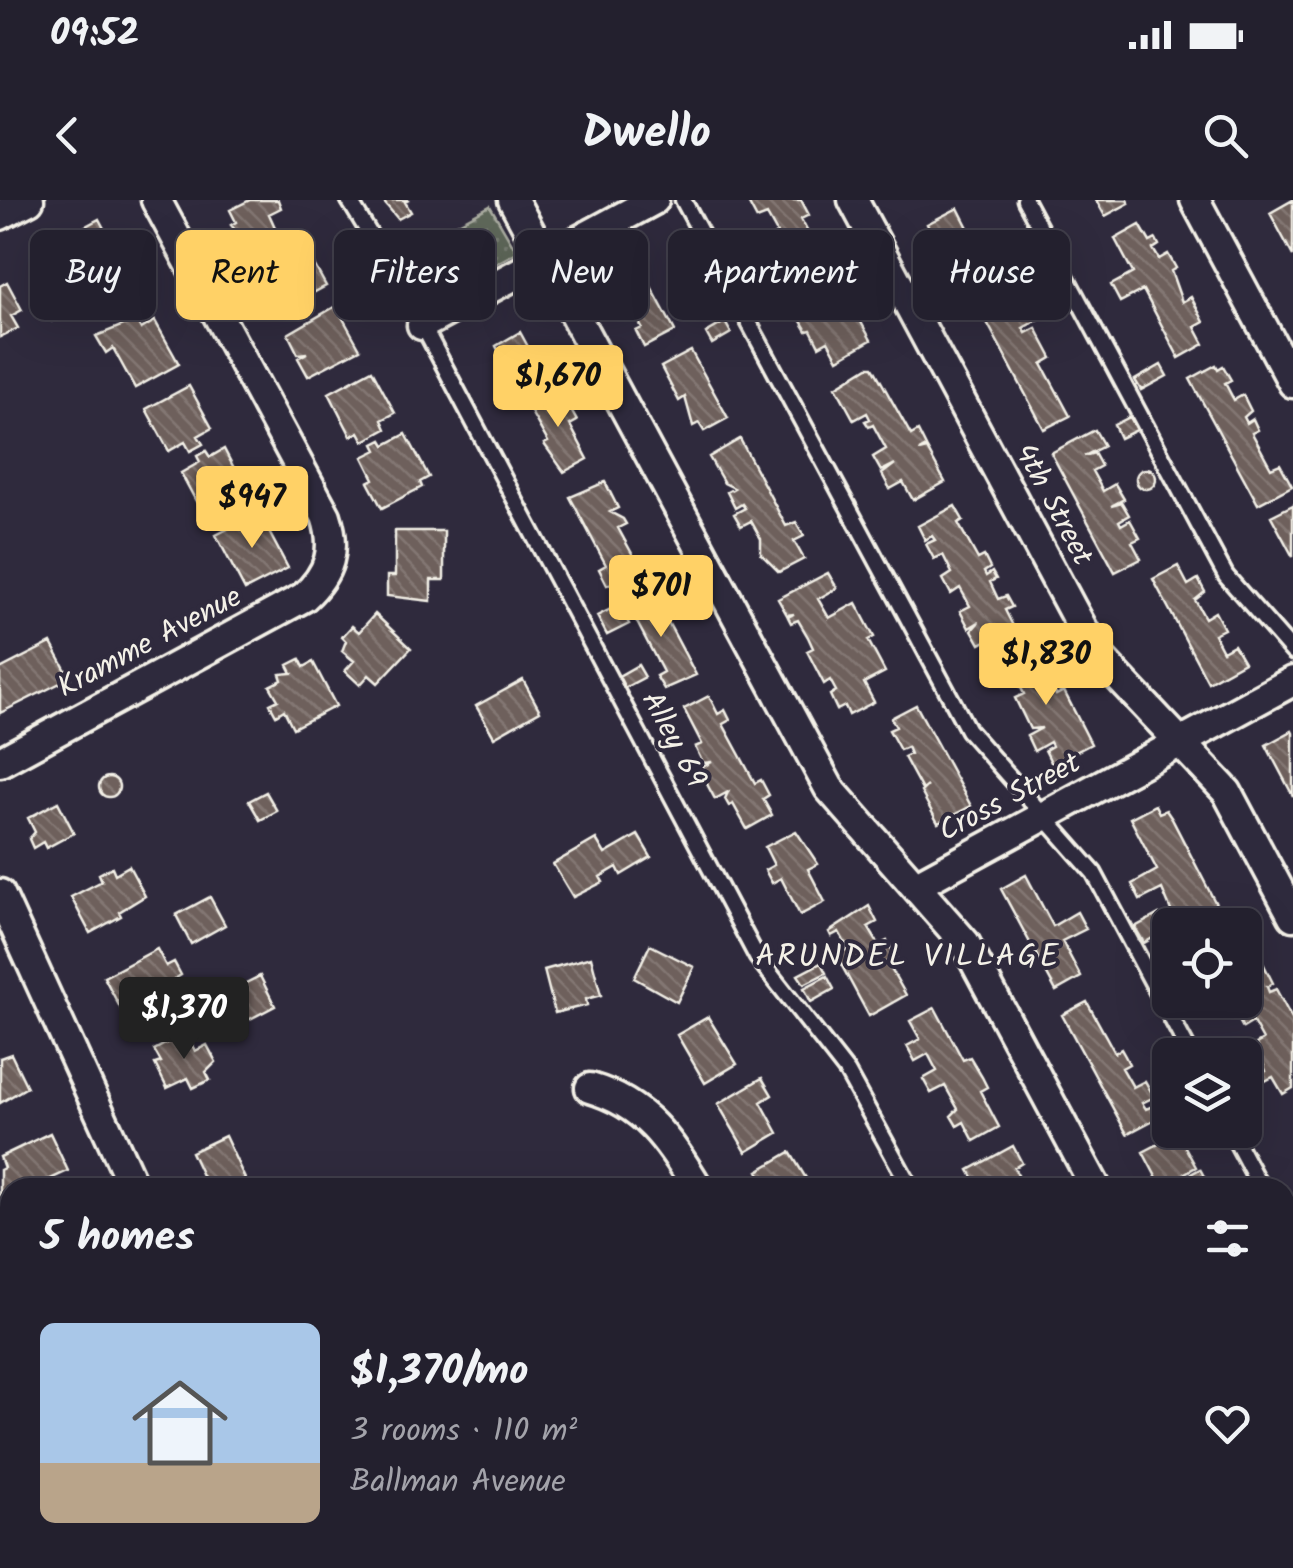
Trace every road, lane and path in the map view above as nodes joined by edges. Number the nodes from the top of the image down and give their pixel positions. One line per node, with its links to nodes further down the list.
1 (30, 200): 10 (street)
2 (156, 200): 20 (street, Kramme Avenue)
3 (349, 200): 15 (lane, Alley 69)
4 (512, 200): 11 (street)
5 (654, 200): 12 (street)
6 (683, 200): 21 (lane)
7 (853, 200): 19 (street, 4th Street)
8 (1025, 200): 17 (lane)
9 (1196, 200): 16 (street)
10 (0, 215)
11 (528, 230)
12 (598, 230)
13 (515, 274): 15 (street)
14 (577, 320): 22 (street)
15 (422, 324): 30 (lane, Alley 69)
16 (1293, 383)
17 (1293, 652)
18 (1293, 681): 19 (street, Cross Street)
19 (1180, 742): 21 (street, Cross Street); 24 (street, 4th Street)
20 (0, 762)
21 (1044, 816): 22 (street, Cross Street); 25 (lane)
22 (916, 886): 31 (street)
23 (0, 894): 28 (street)
24 (1293, 916)
25 (1181, 1038)
26 (590, 1088): 29 (street)
27 (1240, 1148): 32 (lane)
28 (129, 1178)
29 (691, 1178)
30 (905, 1178)
31 (1091, 1178)
32 (1256, 1178)

